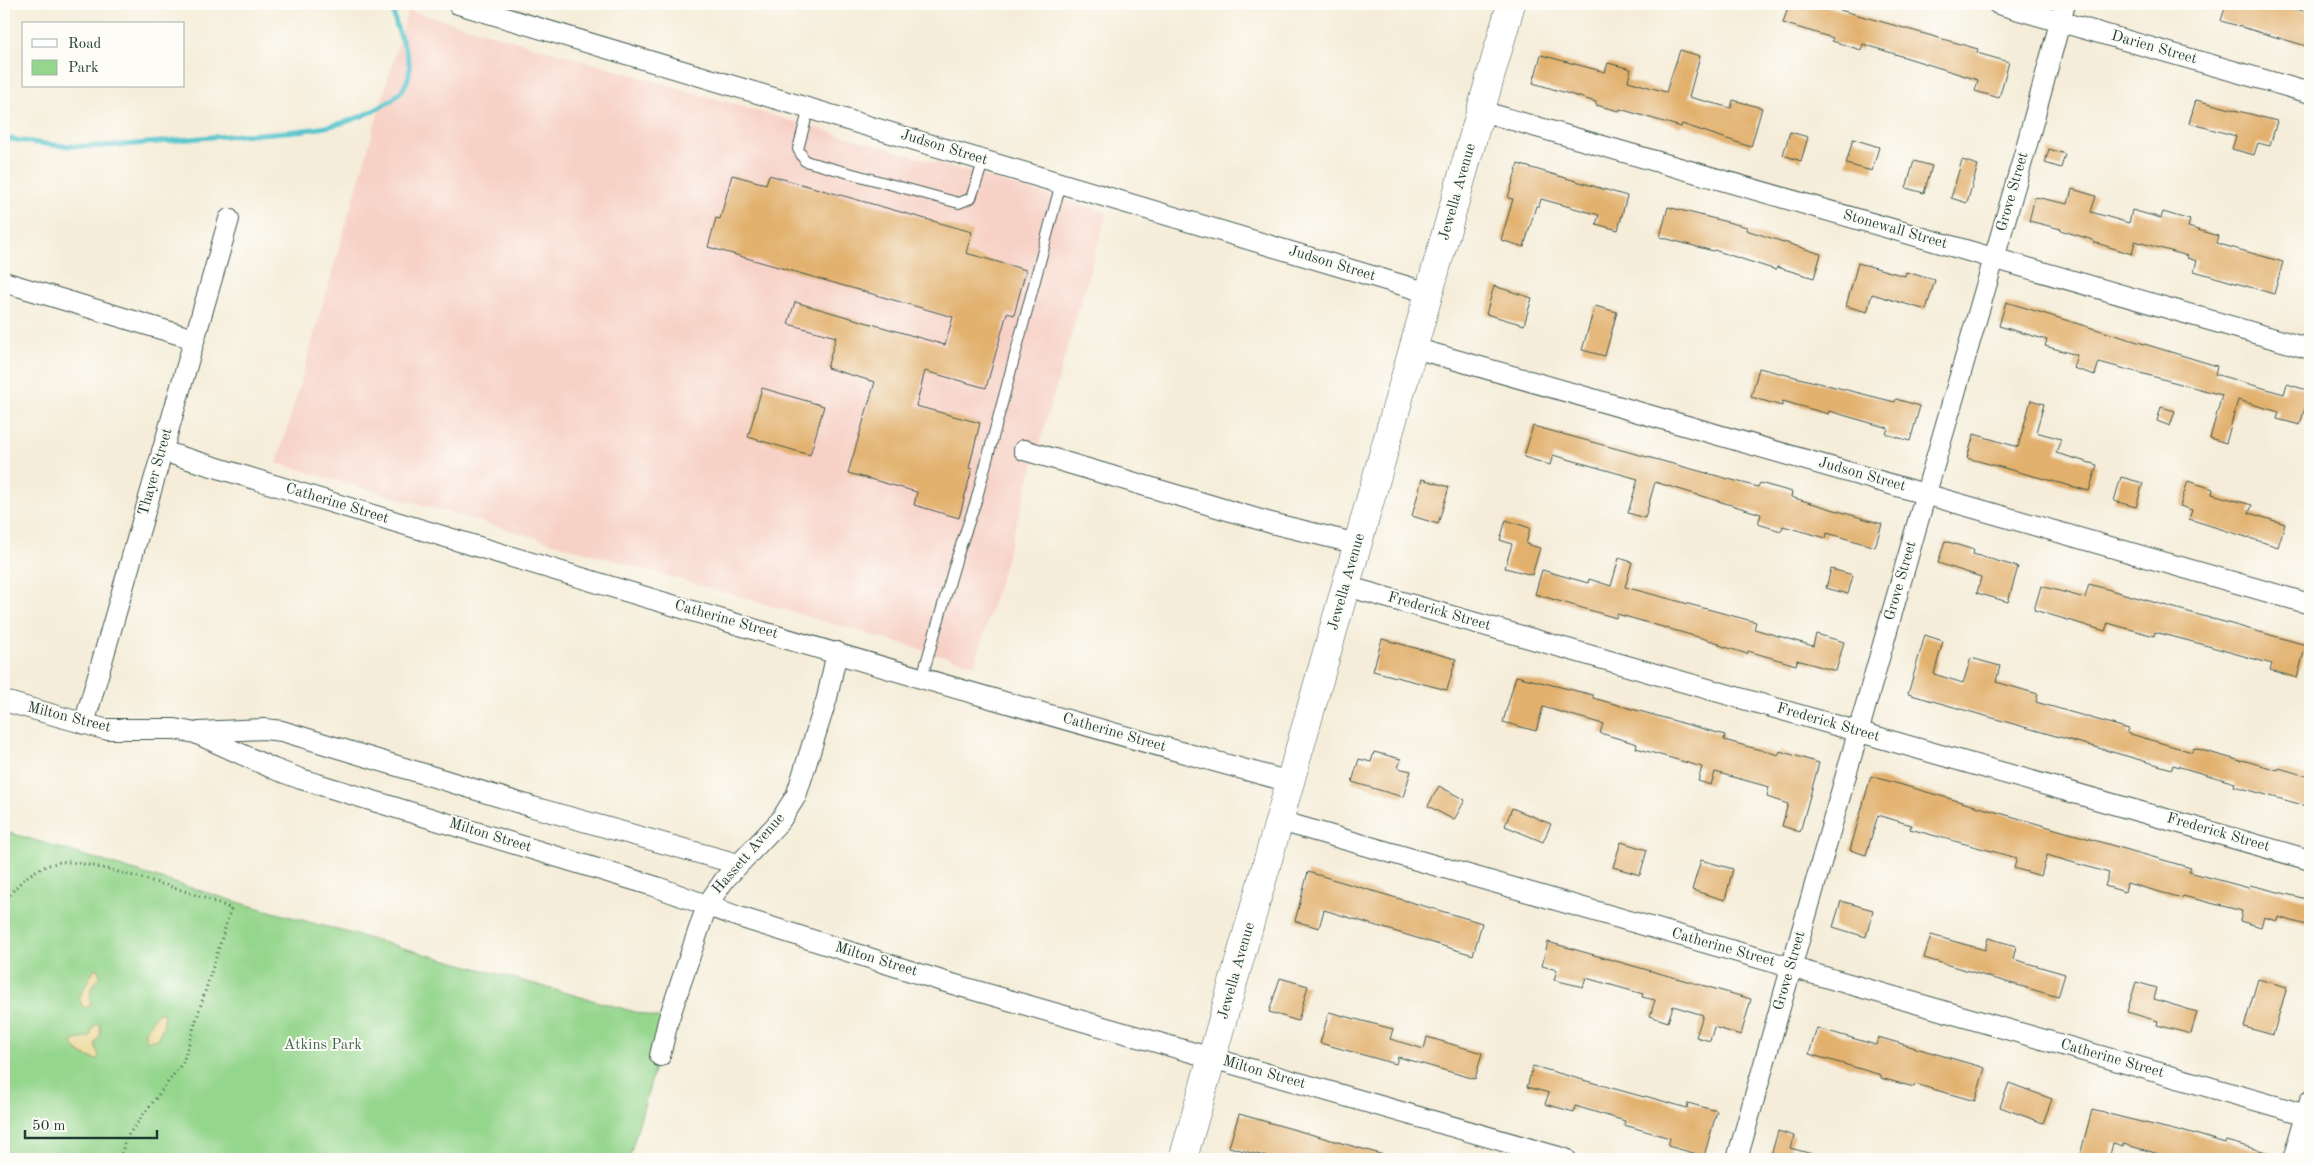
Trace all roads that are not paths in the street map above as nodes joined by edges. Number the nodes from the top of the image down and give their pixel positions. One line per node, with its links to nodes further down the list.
1 (458, 4): 6 (street, Judson Street)
2 (1511, 4): 7 (main road, Jewella Avenue)
3 (1998, 4): 4 (street, Darien Street)
4 (2062, 13): 5 (street, Darien Street); 11 (street, Grove Street)
5 (2310, 93)
6 (809, 108): 8 (street, Judson Street); 8 (lane)
7 (1481, 111): 11 (street, Stonewall Street); 13 (main road, Jewella Avenue)
8 (984, 160): 9 (street, Judson Street)
9 (1060, 183): 13 (street, Judson Street); 24 (lane)
10 (229, 220): 14 (street, Thayer Street)
11 (1994, 258): 16 (street, Stonewall Street); 19 (street, Grove Street)
12 (4, 282): 14 (street)
13 (1429, 293): 15 (main road, Jewella Avenue)
14 (194, 339): 18 (street, Thayer Street)
15 (1414, 348): 19 (street, Judson Street); 20 (main road, Jewella Avenue)
16 (2310, 349)
17 (1024, 450): 20 (street)
18 (162, 451): 23 (street, Catherine Street); 26 (street, Thayer Street)
19 (1926, 493): 22 (street, Judson Street); 27 (street, Grove Street)
20 (1358, 544): 21 (main road, Jewella Avenue)
21 (1346, 586): 27 (street, Frederick Street); 29 (main road, Jewella Avenue)
22 (2310, 604)
23 (837, 652): 24 (street, Catherine Street); 32 (street, Hassett Avenue)
24 (922, 677): 29 (street, Catherine Street)
25 (4, 701): 26 (street, Milton Street)
26 (84, 724): 28 (street, Milton Street)
27 (1859, 732): 31 (street, Frederick Street); 34 (street, Grove Street)
28 (195, 733): 32 (street, Milton Street); 33 (street, Milton Street)
29 (1290, 782): 30 (main road, Jewella Avenue)
30 (1280, 821): 34 (street, Catherine Street); 36 (main road, Jewella Avenue)
31 (2310, 860)
32 (738, 864): 33 (street, Hassett Avenue)
33 (707, 905): 35 (street, Hassett Avenue); 36 (street, Milton Street)
34 (1791, 967): 37 (street, Catherine Street); 40 (street, Grove Street)
35 (660, 1056)
36 (1212, 1058): 38 (main road, Jewella Avenue); 39 (street, Milton Street)
37 (2309, 1110): 41 (street)
38 (1183, 1159)
39 (1566, 1159)
40 (1737, 1159)
41 (2294, 1159)

